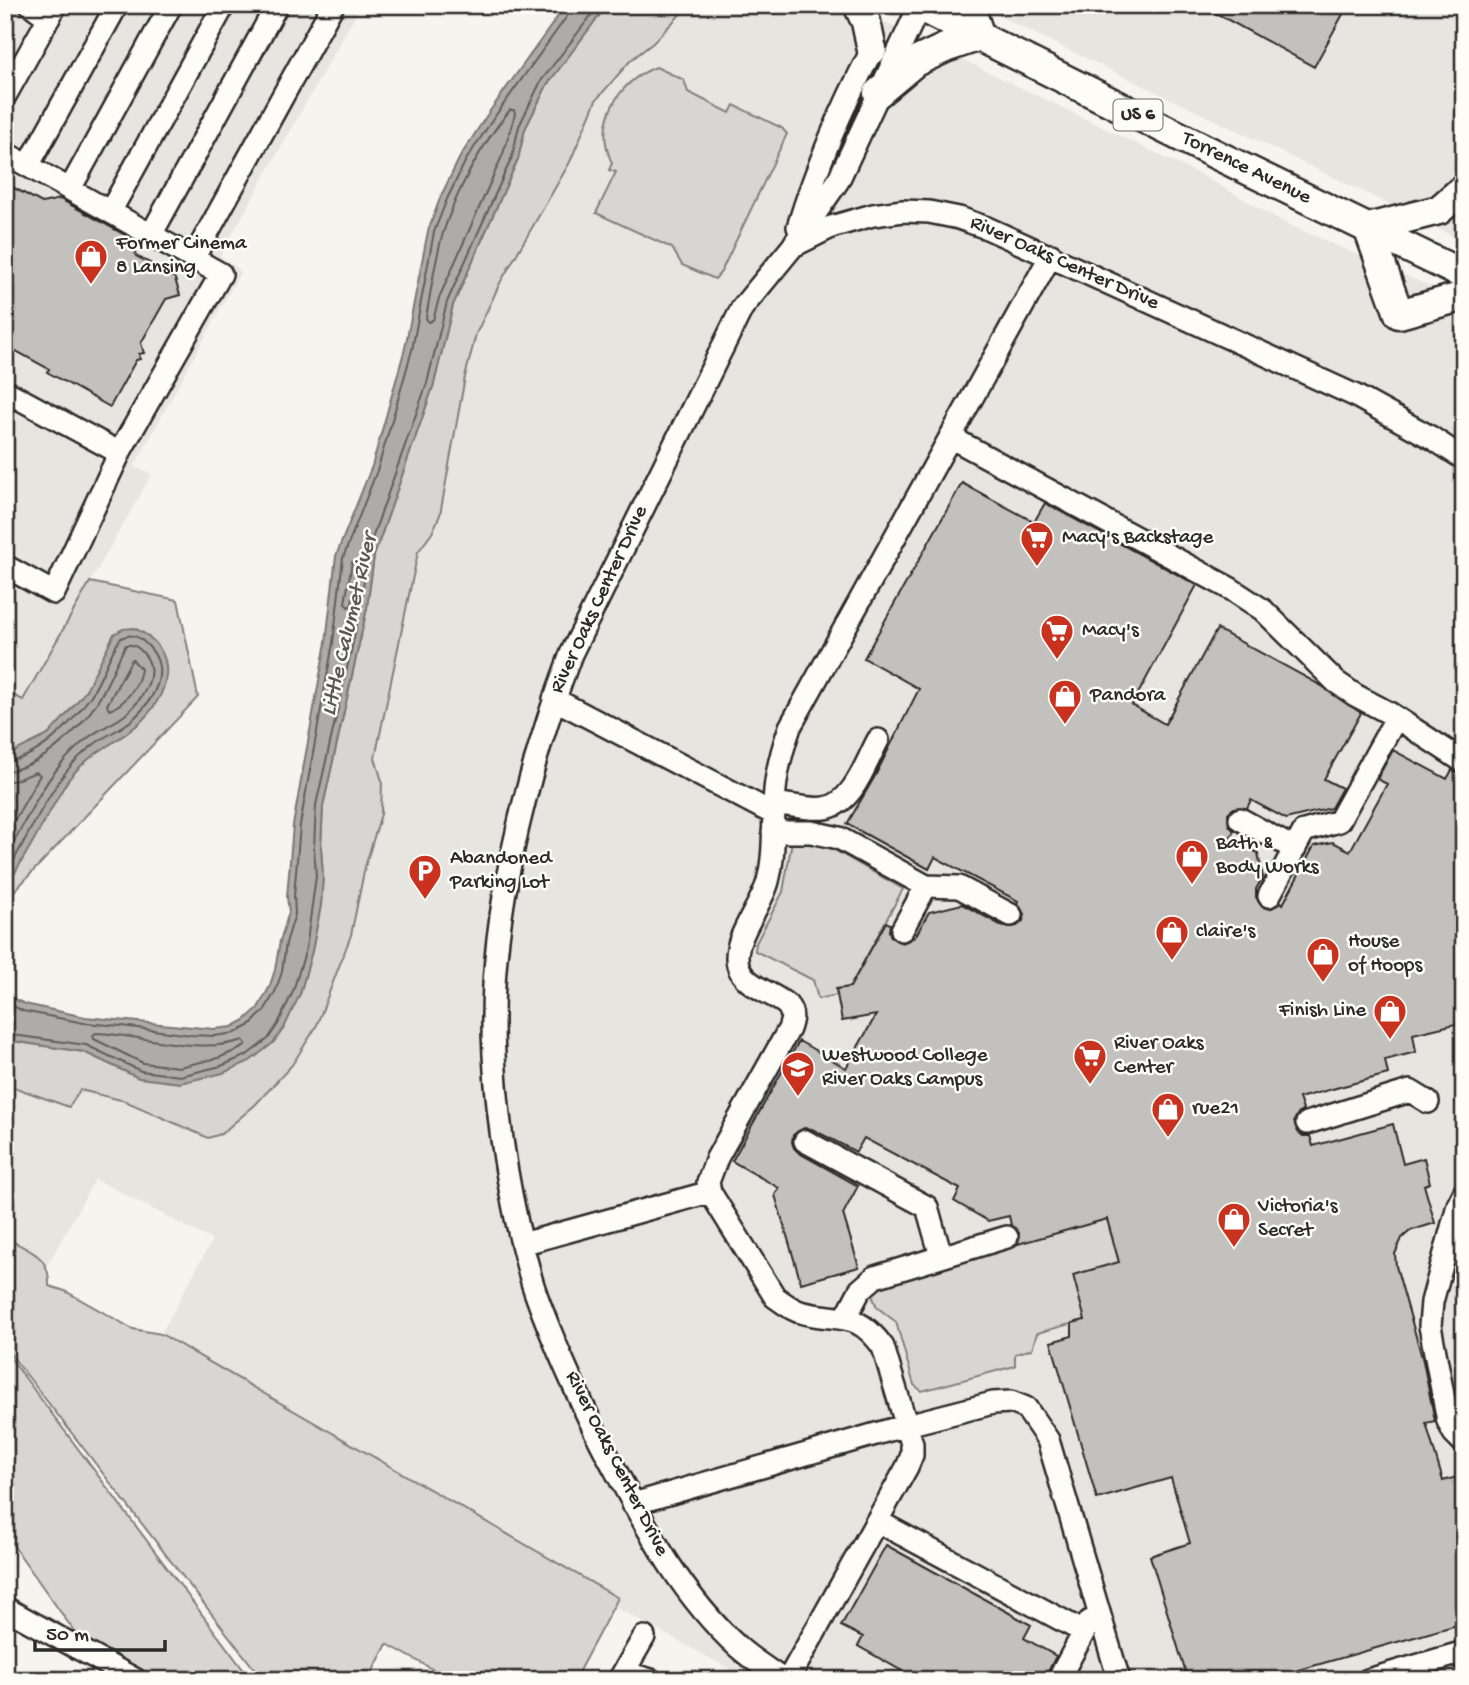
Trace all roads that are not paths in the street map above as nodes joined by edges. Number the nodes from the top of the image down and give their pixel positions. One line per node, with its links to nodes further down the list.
1 (31, 5): 10 (street)
2 (117, 5): 16 (street)
3 (171, 5): 18 (street)
4 (224, 5): 19 (street)
5 (277, 5): 21 (street)
6 (333, 5): 24 (street)
7 (858, 5): 12 (main road)
8 (969, 5): 11 (main road)
9 (919, 6): 11 (main road, Torrence Avenue / US 6); 13 (street)
10 (53, 12): 14 (street)
11 (980, 36): 13 (main road); 20 (main road, Torrence Avenue / US 6)
12 (872, 50): 22 (street)
13 (878, 93): 22 (street)
14 (5, 96)
15 (5, 153): 16 (street)
16 (28, 166): 18 (street)
17 (1464, 188): 20 (main road)
18 (70, 189): 19 (street)
19 (110, 212): 21 (street)
20 (1368, 229): 25 (main road, Torrence Avenue / US 6); 26 (main road)
21 (151, 235): 24 (street)
22 (793, 246): 23 (street, River Oaks Center Drive); 32 (street, River Oaks Center Drive)
23 (1051, 255): 28 (street); 30 (street, River Oaks Center Drive)
24 (193, 258): 29 (street)
25 (1464, 275)
26 (1464, 296)
27 (5, 391): 29 (street)
28 (950, 437): 33 (street); 36 (street)
29 (120, 453): 31 (street)
30 (1464, 459)
31 (5, 566)
32 (554, 699): 36 (street); 49 (street, River Oaks Center Drive)
33 (1396, 718): 35 (street); 38 (street)
34 (878, 740): 36 (street)
35 (1464, 762)
36 (774, 816): 39 (street); 46 (street)
37 (1240, 819): 38 (street)
38 (1294, 849): 40 (street)
39 (926, 886): 41 (street); 42 (street)
40 (1269, 896)
41 (1011, 915)
42 (902, 930)
43 (1428, 1102): 44 (street)
44 (1307, 1123)
45 (806, 1140): 50 (street)
46 (710, 1192): 49 (street); 51 (street)
47 (1464, 1193): 53 (street)
48 (1007, 1237): 50 (street)
49 (522, 1244): 54 (street, River Oaks Center Drive)
50 (941, 1256): 51 (street)
51 (846, 1317): 52 (street)
52 (907, 1425): 54 (street); 55 (street); 56 (street)
53 (1464, 1443)
54 (633, 1504): 63 (street, River Oaks Center Drive)
55 (877, 1521): 58 (street); 63 (street)
56 (1097, 1607): 58 (street); 65 (street)
57 (5, 1608): 62 (street)
58 (1084, 1632): 64 (street)
59 (644, 1637): 61 (street)
60 (1464, 1652): 66 (street)
61 (633, 1679)
62 (136, 1680)
63 (786, 1680)
64 (1058, 1680)
65 (1119, 1680)
66 (1368, 1680)

